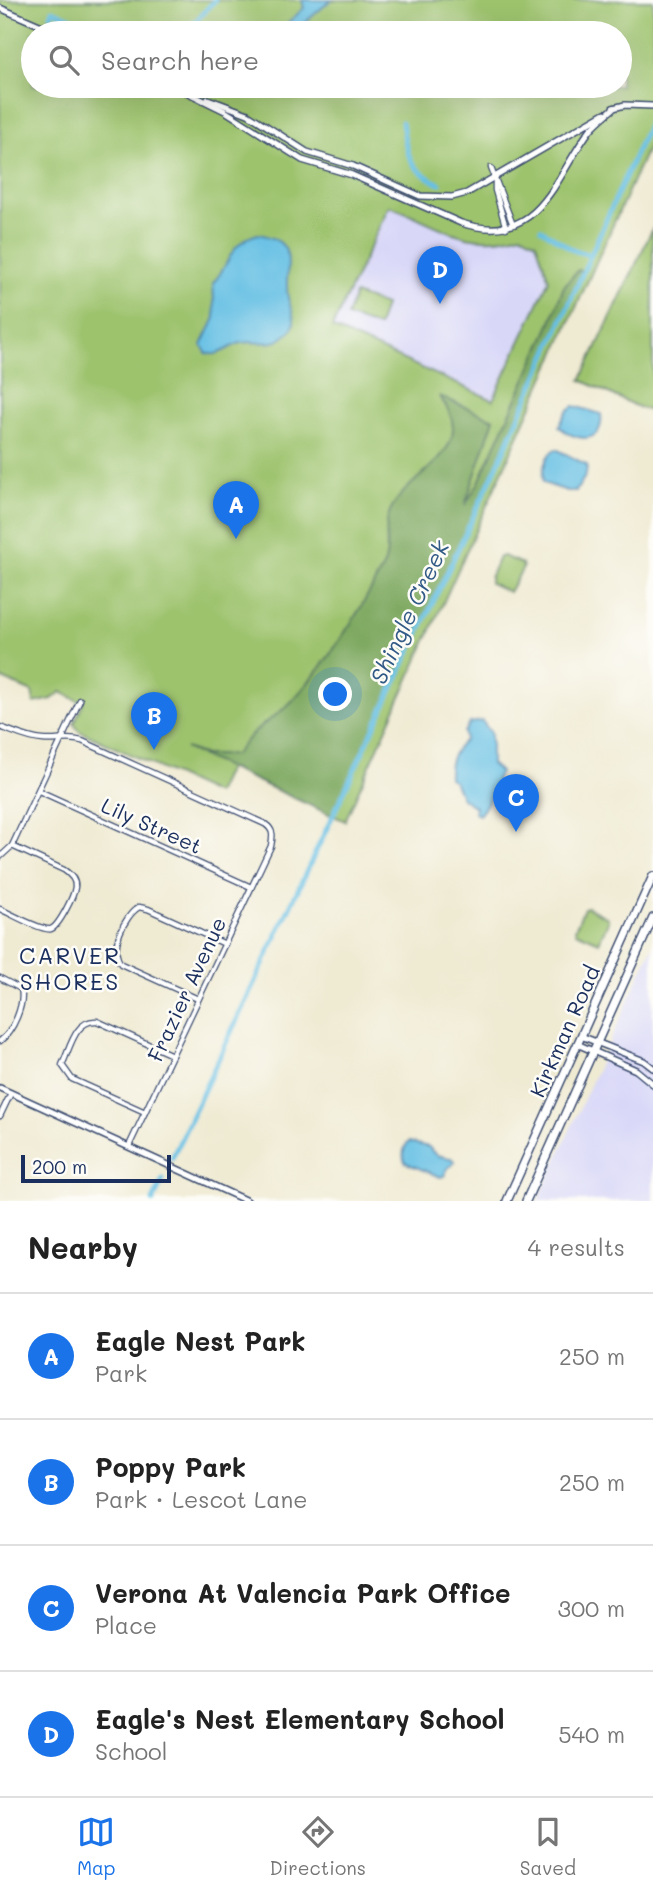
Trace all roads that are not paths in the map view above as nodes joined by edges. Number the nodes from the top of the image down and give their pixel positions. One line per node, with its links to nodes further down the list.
1 (0, 7): 2 (street)
2 (32, 21)
3 (198, 98): 8 (street)
4 (206, 98): 7 (street)
5 (653, 106): 6 (street)
6 (614, 108): 10 (street); 13 (street)
7 (263, 124): 8 (street); 11 (street)
8 (257, 131): 12 (street)
9 (491, 168): 10 (street)
10 (495, 179): 11 (street); 13 (street); 14 (street)
11 (412, 193): 12 (street)
12 (409, 201): 14 (street)
13 (513, 225): 14 (street)
14 (506, 228)
15 (80, 700): 17 (street)
16 (0, 727): 17 (street)
17 (64, 737): 18 (street); 22 (street, Frazier Avenue)
18 (39, 791): 19 (street); 22 (street, Lily Street)
19 (12, 846): 20 (street); 23 (street)
20 (0, 857)
21 (653, 876): 28 (main road, Kirkman Road)
22 (251, 887): 25 (street, Frazier Avenue)
23 (0, 909)
24 (653, 918): 30 (main road, Kirkman Road)
25 (225, 944): 27 (street, Frazier Avenue); 27 (street)
26 (0, 978): 29 (street)
27 (198, 999): 33 (street, Frazier Avenue)
28 (581, 1036): 30 (street); 31 (main road, Kirkman Road)
29 (0, 1041)
30 (597, 1042): 32 (main road, Kirkman Road); 34 (street)
31 (577, 1044): 32 (street); 42 (main road, Kirkman Road)
32 (593, 1052): 35 (street); 43 (main road, Kirkman Road)
33 (172, 1055): 38 (street, Frazier Avenue); 38 (street)
34 (653, 1068)
35 (653, 1084)
36 (1, 1091): 37 (street)
37 (10, 1093): 39 (street); 40 (street)
38 (145, 1112): 40 (street, Frazier Avenue)
39 (0, 1116)
40 (129, 1146): 41 (street)
41 (247, 1201)
42 (507, 1201)
43 (526, 1201)

